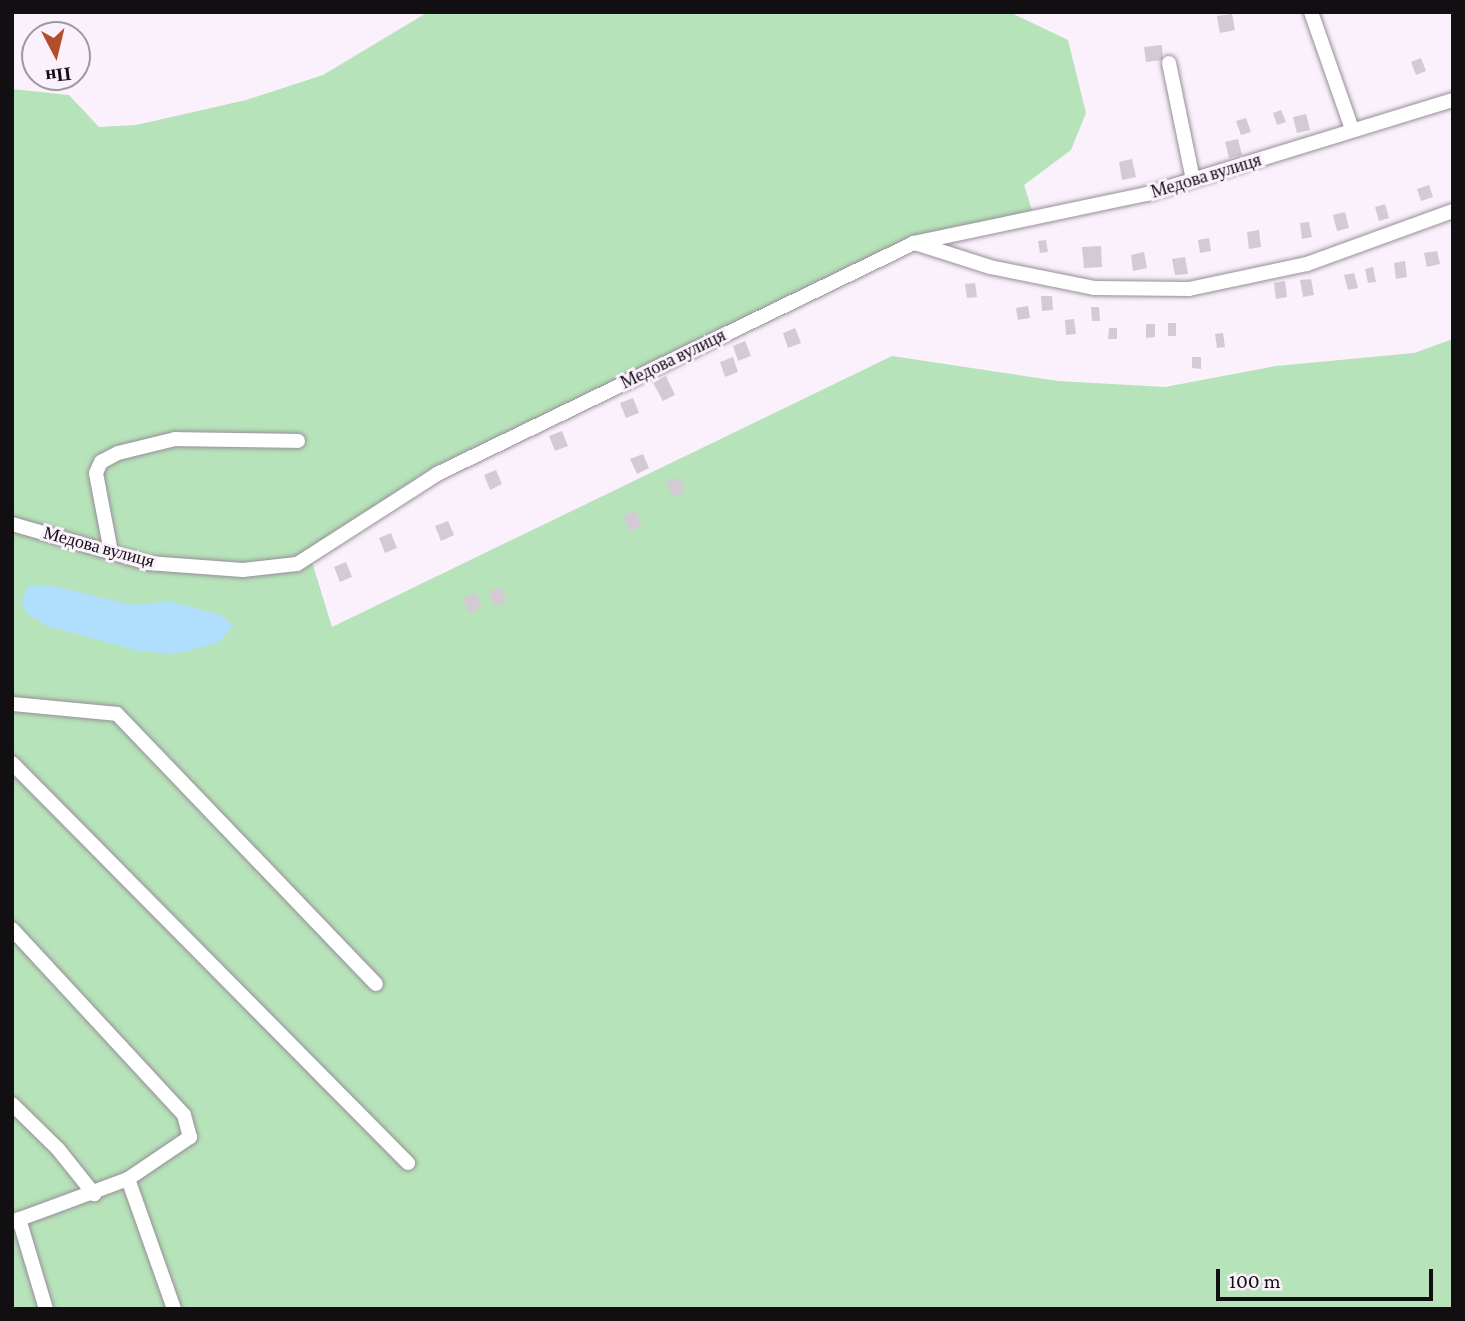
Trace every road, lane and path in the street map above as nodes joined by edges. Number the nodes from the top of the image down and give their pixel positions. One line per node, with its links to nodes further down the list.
1 (1311, 12): 4 (street)
2 (1169, 62): 5 (street)
3 (1453, 100): 4 (street, Медова вулиця)
4 (1352, 129): 5 (street, Медова вулиця)
5 (1193, 180): 7 (street, Медова вулиця)
6 (1453, 211): 7 (street)
7 (914, 243): 10 (street, Медова вулиця)
8 (298, 442): 10 (street)
9 (12, 524): 10 (street, Медова вулиця)
10 (111, 552)
11 (12, 704): 14 (street)
12 (12, 763): 16 (street)
13 (12, 929): 17 (street)
14 (376, 984)
15 (12, 1104): 18 (street)
16 (408, 1163)
17 (128, 1179): 18 (street); 21 (street)
18 (94, 1194): 19 (street)
19 (16, 1220): 20 (street)
20 (46, 1309)
21 (174, 1309)

